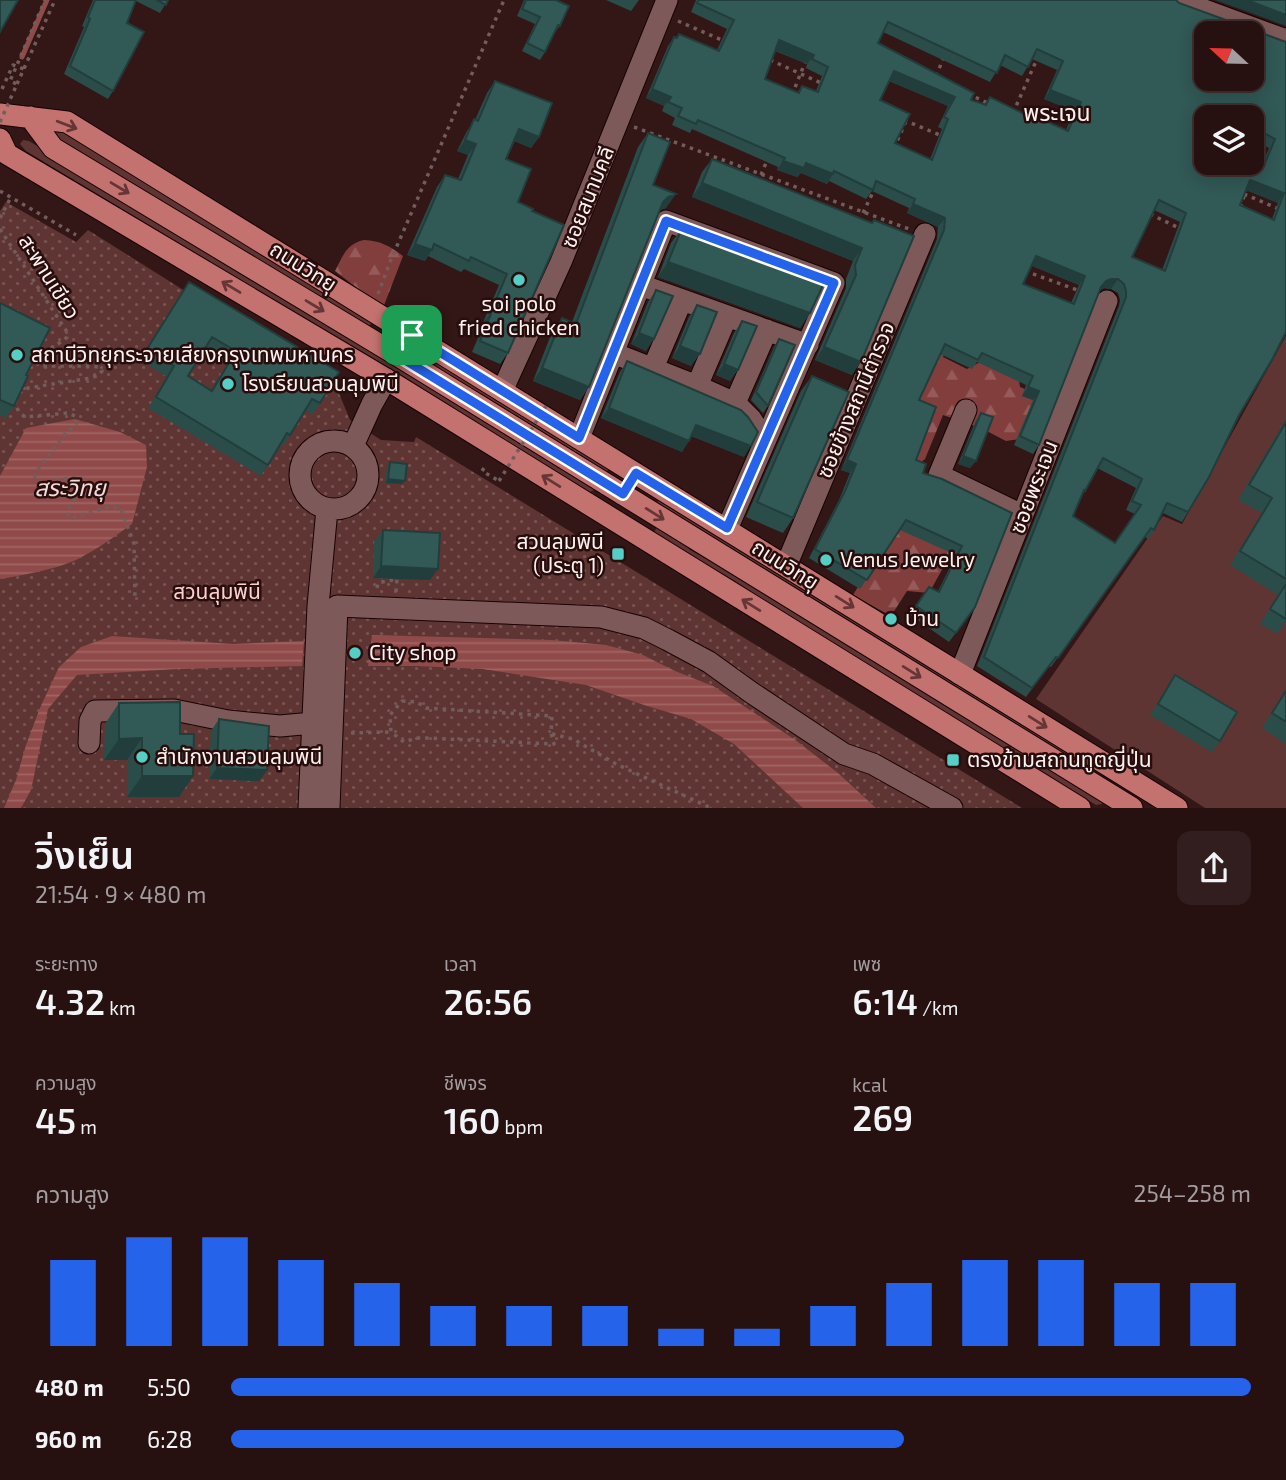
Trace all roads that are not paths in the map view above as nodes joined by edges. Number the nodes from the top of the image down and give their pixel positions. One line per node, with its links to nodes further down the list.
1 (1177, 0): 3 (street)
2 (664, 7): 20 (street, ซอยสนามคลี)
3 (1286, 40)
4 (0, 114): 5 (main road, ถนนวิทยุ)
5 (30, 117): 13 (main road, ถนนวิทยุ, one-way to 13); 16 (main road, ถนนวิทยุ, one-way to 16)
6 (2, 152): 18 (main road, one-way to 6)
7 (925, 234): 32 (street, ซอยข้างสถานีตำรวจ)
8 (640, 285): 9 (street); 14 (street); 15 (street)
9 (682, 299): 11 (street); 17 (street)
10 (1107, 301): 29 (street, ซอยพระเจน)
11 (727, 316): 12 (street); 19 (street)
12 (767, 330): 14 (street); 21 (street)
13 (412, 335): 16 (main road); 20 (main road, ถนนวิทยุ)
14 (808, 345): 24 (street)
15 (613, 353): 17 (street); 23 (street)
16 (400, 357): 27 (main road, ถนนวิทยุ)
17 (653, 369): 19 (street)
18 (386, 379): 25 (street); 30 (main road, one-way to 18)
19 (697, 386): 21 (street)
20 (502, 391): 23 (main road, ถนนวิทยุ)
21 (735, 403): 24 (street)
22 (966, 411): 29 (street)
23 (579, 438): 26 (main road, ถนนวิทยุ)
24 (765, 441): 31 (street)
25 (353, 446): 28 (street); 28 (street)
26 (636, 473): 27 (main road); 31 (main road, ถนนวิทยุ)
27 (623, 494): 30 (main road); 38 (main road, ถนนวิทยุ, one-way to 38)
28 (327, 509): 33 (street)
29 (1023, 515): 34 (street, ซอยพระเจน)
30 (609, 517): 42 (main road, one-way to 30)
31 (727, 528): 32 (main road, ถนนวิทยุ)
32 (786, 566): 34 (main road, ถนนวิทยุ, one-way to 34)
33 (327, 606): 35 (street); 41 (street)
34 (960, 674): 37 (main road, ถนนวิทยุ, one-way to 37)
35 (326, 728): 36 (street); 39 (street); 40 (street)
36 (89, 743)
37 (1142, 786): 38 (main road); 43 (main road, ถนนวิทยุ)
38 (1130, 807)
39 (309, 808)
40 (330, 808)
41 (952, 808)
42 (1080, 808)
43 (1177, 808)

